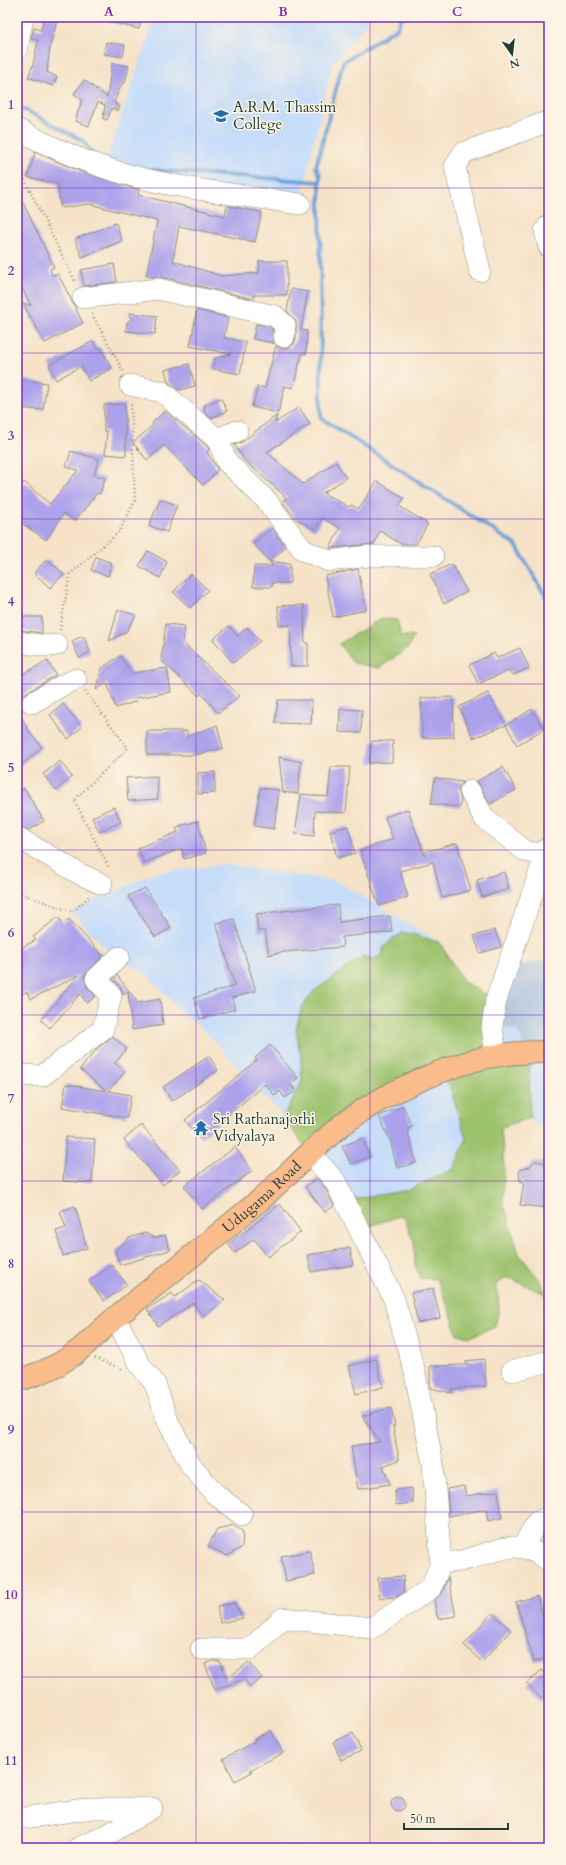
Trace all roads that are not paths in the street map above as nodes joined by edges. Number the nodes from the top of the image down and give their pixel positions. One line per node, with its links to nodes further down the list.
1 (23, 17): 2 (street)
2 (17, 49)
3 (549, 122): 8 (street)
4 (17, 129): 5 (street)
5 (300, 204)
6 (549, 225): 7 (street)
7 (549, 247)
8 (480, 270)
9 (84, 298): 10 (street)
10 (284, 337)
11 (130, 385): 13 (street)
12 (237, 431): 13 (street)
13 (217, 439): 14 (street)
14 (432, 556)
15 (17, 642): 16 (street)
16 (58, 645)
17 (76, 679): 18 (street)
18 (32, 703)
19 (470, 791): 21 (street)
20 (17, 837): 22 (street)
21 (549, 848): 25 (street)
22 (102, 884)
23 (119, 957): 26 (street)
24 (549, 1052): 25 (main road, Udugama Road)
25 (496, 1056): 27 (main road, Udugama Road)
26 (17, 1075)
27 (310, 1154): 28 (main road, Udugama Road); 36 (street)
28 (115, 1317): 31 (main road, Udugama Road); 32 (street)
29 (549, 1361): 30 (street)
30 (512, 1371)
31 (17, 1380)
32 (242, 1515)
33 (549, 1517): 34 (street)
34 (523, 1546): 35 (street); 36 (street)
35 (549, 1561)
36 (441, 1563): 37 (street)
37 (202, 1649)
38 (17, 1819): 39 (street)
39 (78, 1848)

